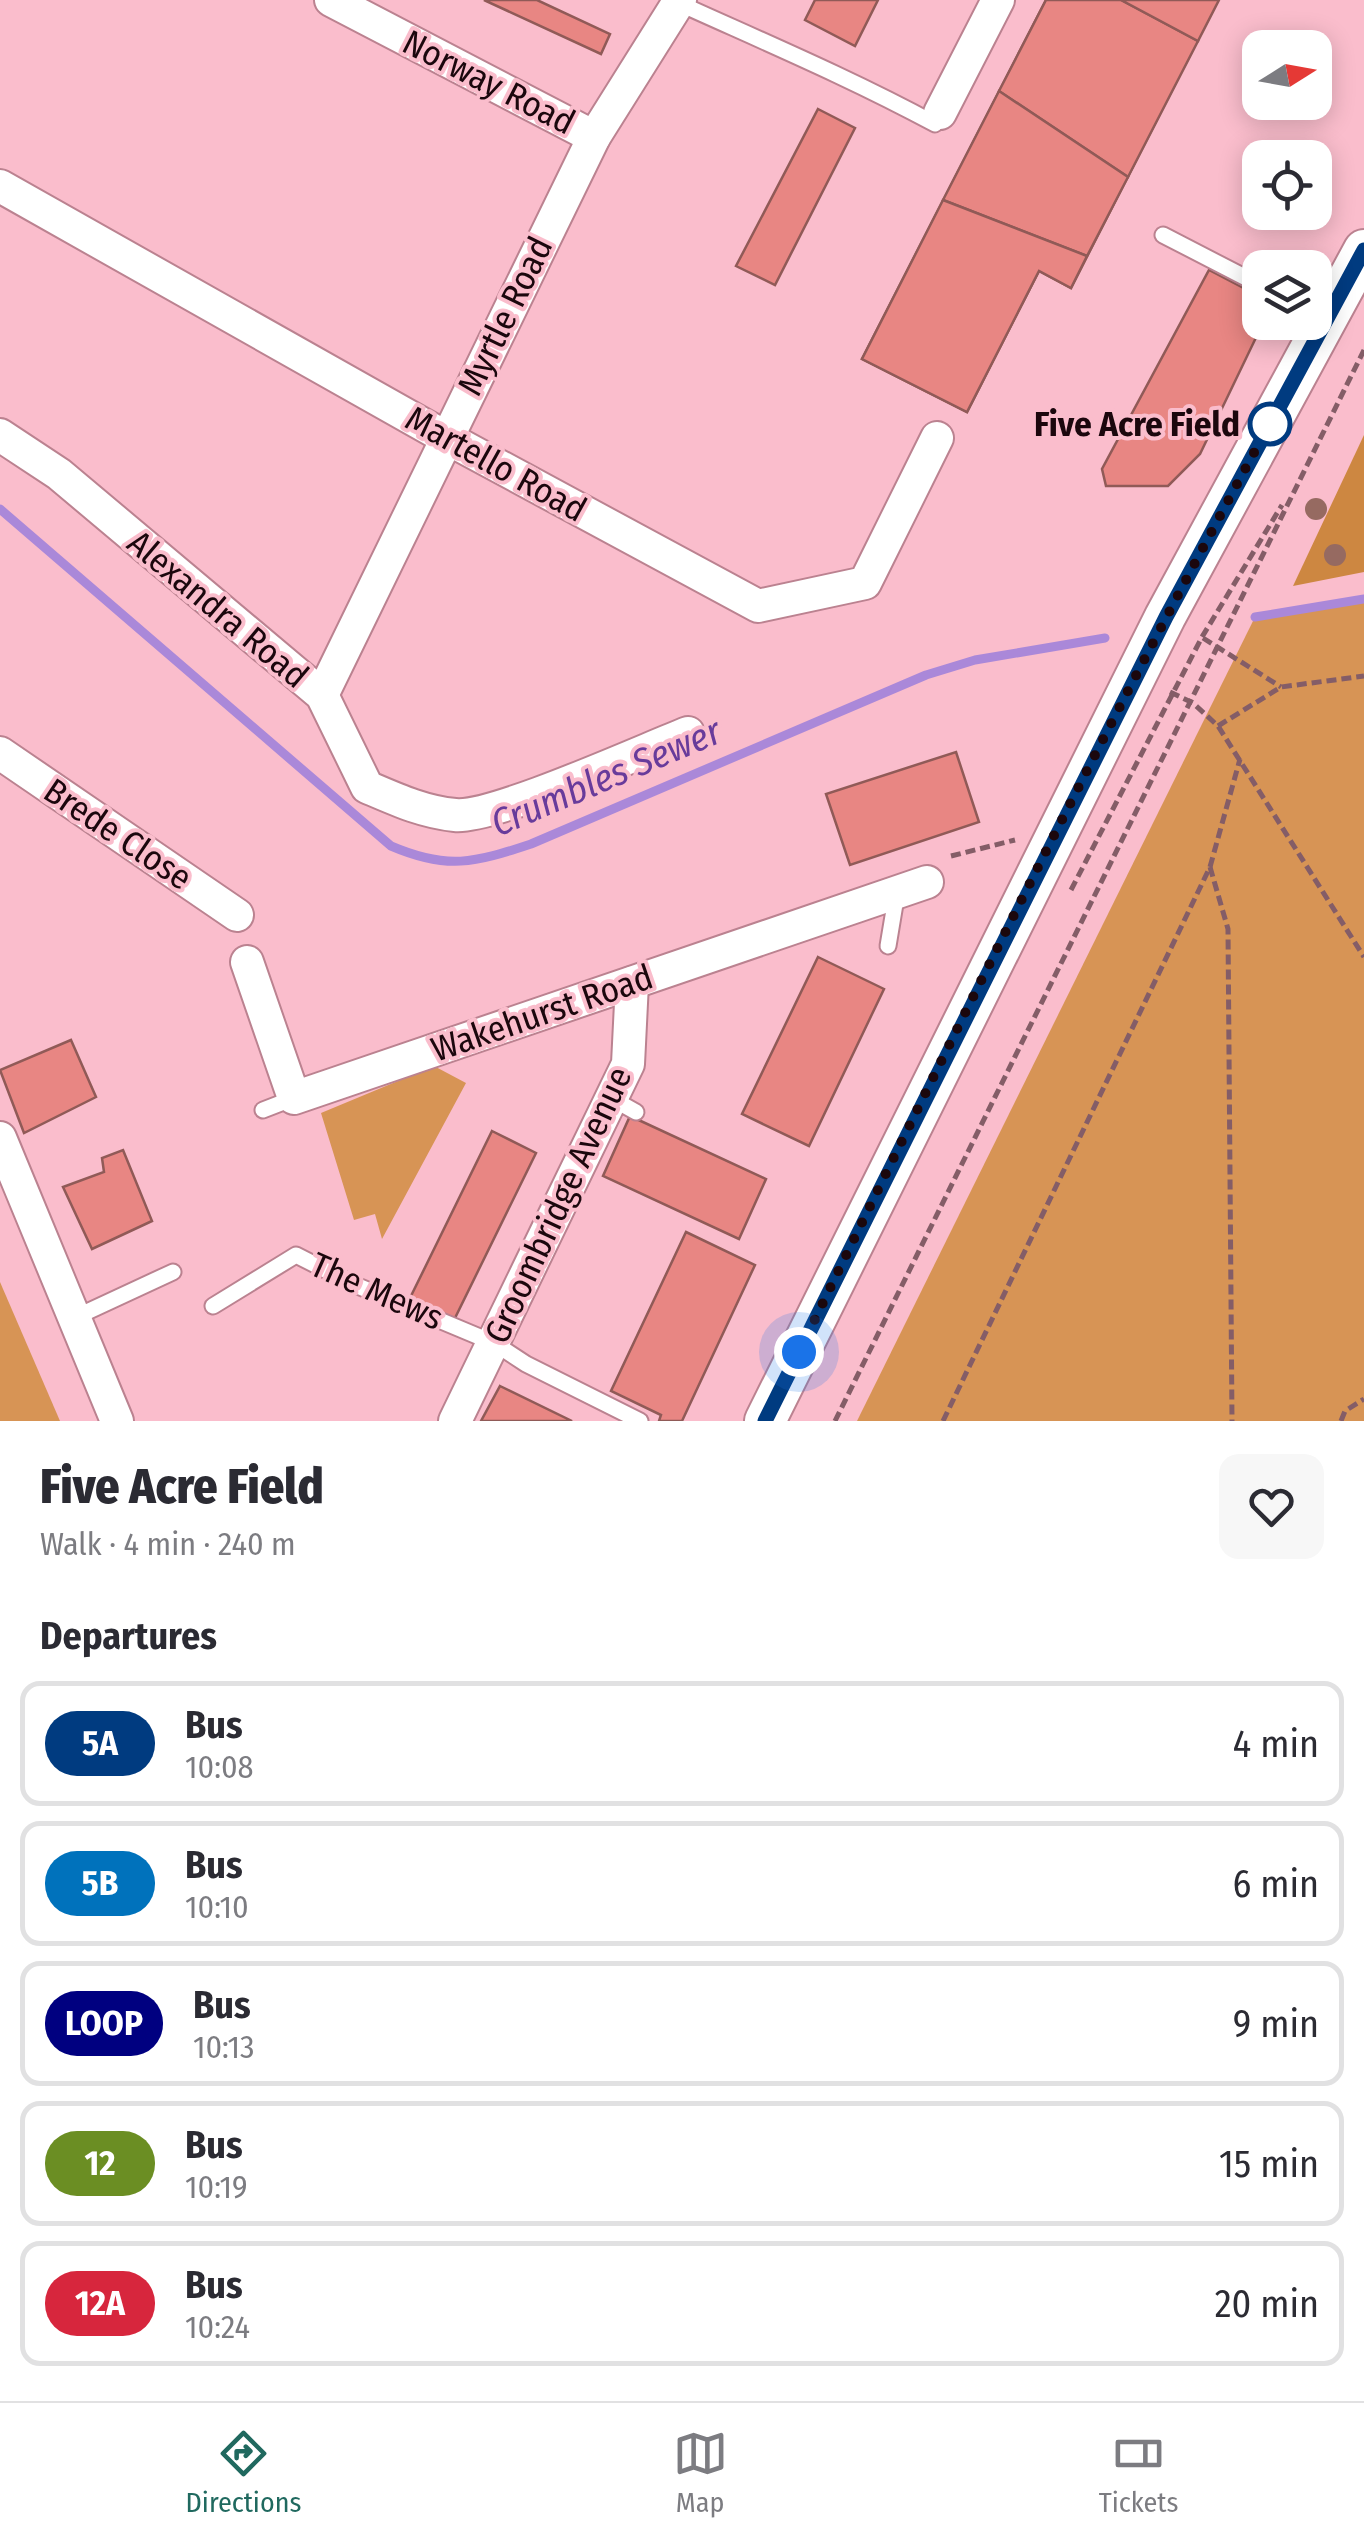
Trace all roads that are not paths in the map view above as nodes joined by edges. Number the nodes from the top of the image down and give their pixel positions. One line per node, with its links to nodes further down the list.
1 (331, 0): 5 (street, Norway Road)
2 (998, 0): 4 (street)
3 (677, 1): 4 (lane); 5 (street, Myrtle Road)
4 (940, 113)
5 (594, 137): 13 (street, Myrtle Road)
6 (0, 186): 13 (street, Martello Road)
7 (1163, 236): 9 (lane)
8 (1364, 250): 10 (street)
9 (1242, 276)
10 (1332, 300)
11 (1309, 340): 31 (street)
12 (0, 435): 15 (street, Alexandra Road)
13 (445, 437): 14 (street, Martello Road); 15 (street, Myrtle Road)
14 (937, 438)
15 (322, 695): 16 (street, Alexandra Road)
16 (688, 733)
17 (0, 753): 19 (street, Brede Close)
18 (912, 887): 20 (lane); 22 (street, Wakehurst Road)
19 (237, 915)
20 (888, 946)
21 (247, 962): 22 (street, Wakehurst Road)
22 (632, 983): 27 (street, Groombridge Avenue)
23 (0, 1138): 26 (street)
24 (173, 1272): 26 (lane)
25 (213, 1306): 27 (lane, The Mews)
26 (76, 1317): 29 (street)
27 (494, 1342): 28 (lane); 30 (street, Groombridge Avenue)
28 (646, 1419)
29 (117, 1421)
30 (456, 1421)
31 (765, 1421)

